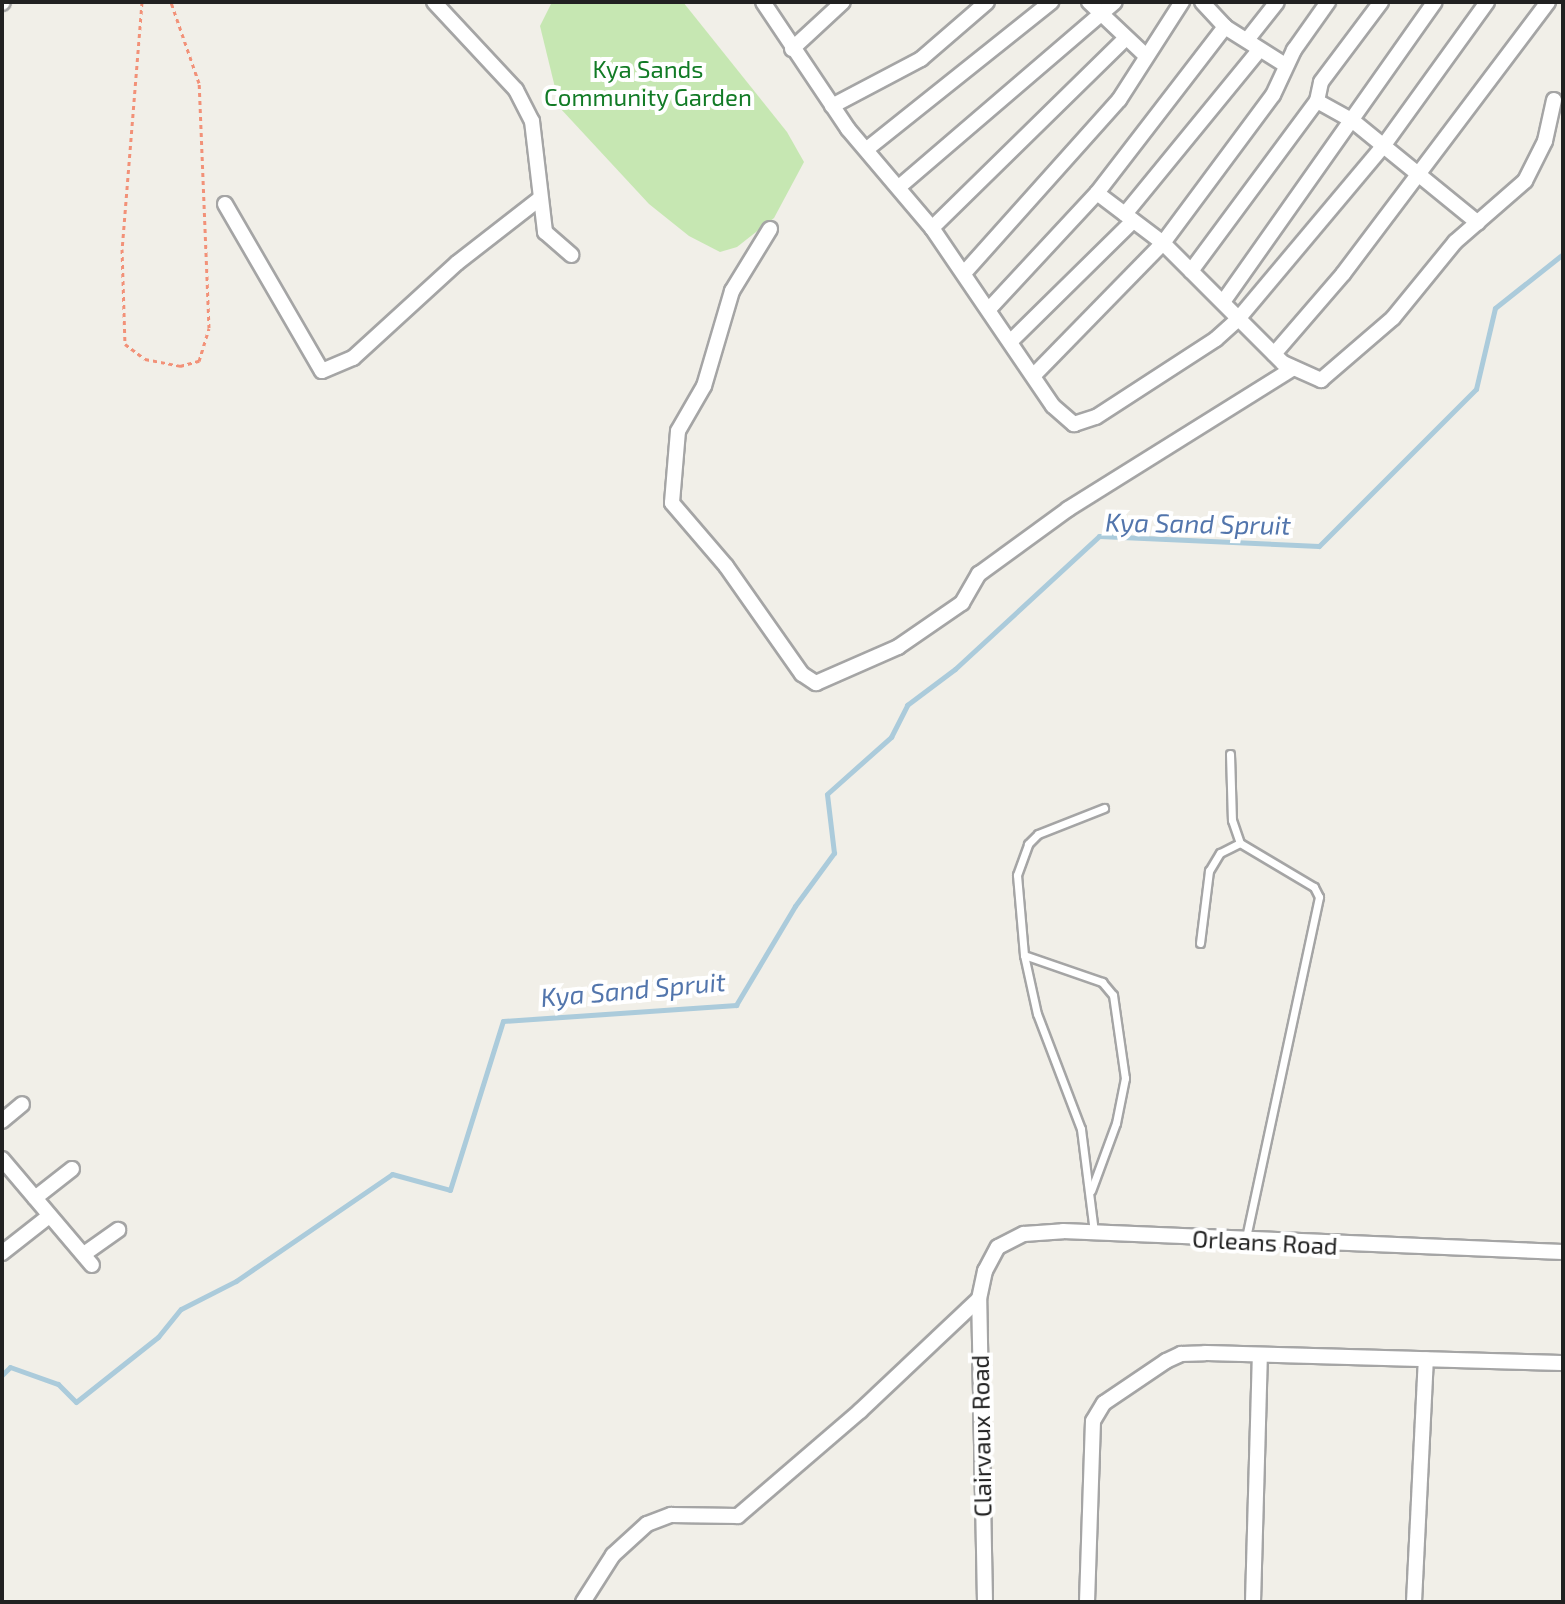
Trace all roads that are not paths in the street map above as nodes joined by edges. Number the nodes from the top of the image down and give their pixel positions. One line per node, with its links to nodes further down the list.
1 (434, 2): 33 (street)
2 (763, 2): 21 (street)
3 (843, 2): 21 (street)
4 (987, 2): 26 (street)
5 (1051, 2): 29 (street)
6 (1089, 2): 17 (street)
7 (1115, 2): 17 (street)
8 (1182, 2): 22 (street)
9 (1202, 2): 18 (street)
10 (1225, 2): 18 (street)
11 (1277, 2): 20 (street)
12 (1328, 2): 23 (street)
13 (1381, 2): 25 (street)
14 (1435, 2): 27 (street)
15 (1487, 2): 28 (street)
16 (1548, 2): 30 (street)
17 (1100, 13): 19 (street); 31 (street)
18 (1220, 21): 20 (street); 32 (street)
19 (1125, 39): 22 (street); 37 (street)
20 (1253, 45): 23 (street); 35 (street)
21 (792, 49): 26 (street)
22 (1145, 55): 42 (street)
23 (1285, 65): 39 (street)
24 (1554, 100): 36 (street)
25 (1317, 101): 27 (street); 41 (street)
26 (832, 106): 29 (street)
27 (1353, 121): 28 (street); 43 (street)
28 (1384, 145): 30 (street); 45 (street)
29 (867, 149): 31 (street)
30 (1418, 174): 36 (street); 47 (street)
31 (899, 187): 37 (street)
32 (1097, 193): 35 (street); 44 (street)
33 (538, 200): 34 (street); 40 (street)
34 (225, 204)
35 (1129, 218): 39 (street); 46 (street)
36 (1478, 223): 48 (street)
37 (932, 228): 42 (street)
38 (770, 229): 48 (street)
39 (1163, 243): 41 (street); 49 (street)
40 (571, 255)
41 (1191, 271): 43 (street)
42 (965, 272): 44 (street)
43 (1223, 302): 45 (street)
44 (990, 308): 46 (street)
45 (1239, 318): 47 (street); 49 (street)
46 (1012, 340): 49 (street)
47 (1274, 354): 48 (street)
48 (1292, 369)
49 (1035, 374)
50 (1230, 754): 52 (lane)
51 (1104, 808): 54 (lane)
52 (1240, 843): 53 (lane); 64 (lane)
53 (1200, 943)
54 (1024, 955): 59 (lane); 59 (lane)
55 (22, 1104): 56 (street)
56 (2, 1121)
57 (2, 1159): 60 (street)
58 (72, 1169): 60 (street)
59 (1090, 1193): 63 (lane)
60 (35, 1198): 61 (street)
61 (49, 1216): 62 (street); 66 (street)
62 (118, 1230)
63 (1094, 1232): 64 (street, Orleans Road); 67 (street, Orleans Road)
64 (1246, 1241): 65 (street, Orleans Road)
65 (1563, 1252)
66 (2, 1253)
67 (985, 1271): 68 (street, Clairvaux Road)
68 (979, 1299): 72 (street); 73 (street, Clairvaux Road)
69 (1260, 1356): 70 (street); 74 (street); 75 (street)
70 (1426, 1359): 71 (street); 76 (street)
71 (1563, 1363)
72 (583, 1602)
73 (985, 1602)
74 (1087, 1602)
75 (1253, 1602)
76 (1414, 1602)

